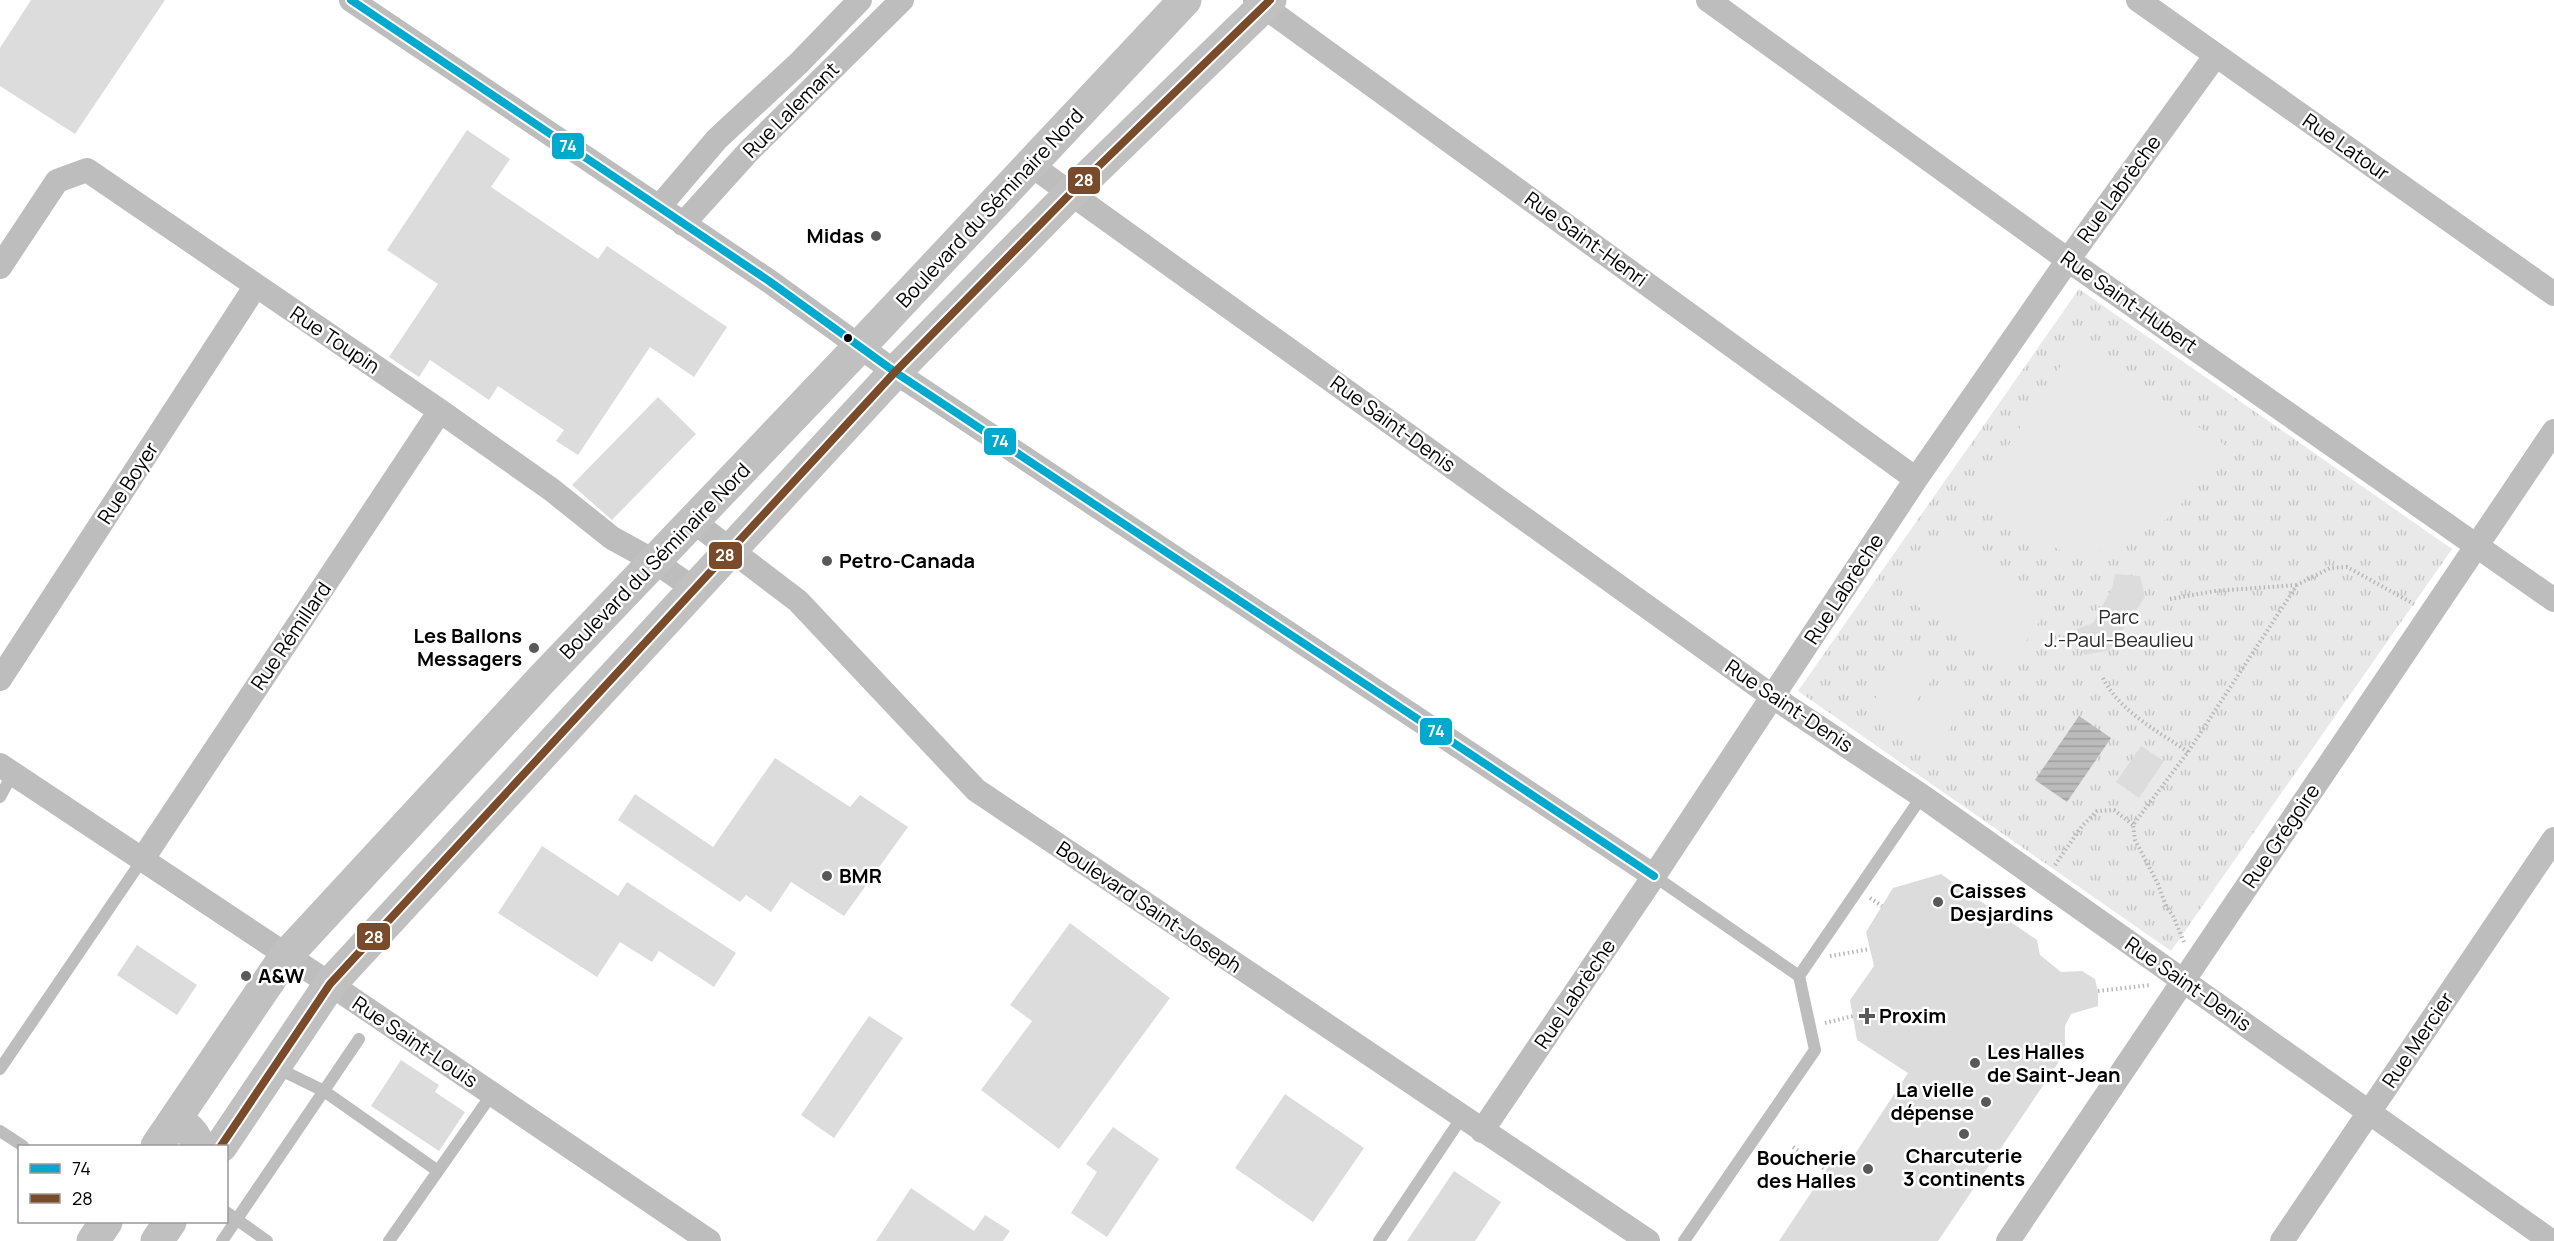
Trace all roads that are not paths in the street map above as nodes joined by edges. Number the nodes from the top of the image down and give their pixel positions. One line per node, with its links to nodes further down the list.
1 (351, 0): 11 (street)
2 (860, 0): 11 (street, Rue Lalemant)
3 (902, 0): 12 (street, Rue Lalemant)
4 (1185, 0): 9 (main road, Boulevard du Séminaire Nord)
5 (1708, 0): 13 (street, Rue Saint-Hubert)
6 (2138, 0): 8 (street, Rue Latour)
7 (1263, 2): 10 (main road); 21 (street, Rue Saint-Henri)
8 (2217, 55): 13 (street, Rue Labrèche); 16 (street, Rue Latour)
9 (1031, 165): 10 (street, Rue Saint-Denis); 17 (main road, Boulevard du Séminaire Nord)
10 (1071, 193): 18 (main road); 29 (street, Rue Saint-Denis)
11 (659, 207): 12 (street)
12 (683, 224): 17 (street)
13 (2068, 260): 21 (street, Rue Labrèche); 23 (street, Rue Saint-Hubert)
14 (0, 267): 15 (street, Rue Toupin)
15 (255, 287): 19 (street, Rue Toupin); 28 (street, Rue Boyer)
16 (2554, 294)
17 (860, 346): 18 (street); 22 (main road, Boulevard du Séminaire Nord)
18 (895, 372): 24 (main road); 35 (street)
19 (440, 411): 25 (street, Rue Toupin); 34 (street, Rue Rémillard)
20 (2554, 431): 23 (street, Rue Grégoire)
21 (1916, 479): 29 (street, Rue Labrèche)
22 (693, 521): 24 (street, Boulevard Saint-Joseph); 25 (main road, Boulevard du Séminaire Nord)
23 (2477, 545): 27 (street, Rue Saint-Hubert); 37 (street, Rue Grégoire)
24 (732, 550): 26 (main road); 46 (street, Boulevard Saint-Joseph)
25 (654, 561): 26 (street, Rue Toupin); 36 (main road, Boulevard du Séminaire Nord)
26 (693, 588): 39 (main road)
27 (2554, 600)
28 (0, 679)
29 (1773, 697): 32 (street, Rue Saint-Denis); 35 (street, Rue Labrèche)
30 (6, 769): 31 (lane); 34 (street, Rue Saint-Louis)
31 (0, 796)
32 (1922, 796): 37 (street, Rue Saint-Denis); 38 (lane)
33 (2554, 839): 45 (street, Rue Mercier)
34 (142, 860): 36 (street, Rue Saint-Louis); 42 (lane)
35 (1654, 876): 38 (lane); 49 (street, Rue Labrèche)
36 (285, 957): 39 (street, Rue Saint-Louis); 47 (main road, Boulevard du Séminaire Nord)
37 (2188, 974): 45 (street, Rue Saint-Denis); 68 (street, Rue Grégoire)
38 (1799, 976): 67 (lane)
39 (330, 984): 41 (main road); 44 (street, Rue Saint-Louis)
40 (359, 1039): 43 (lane)
41 (274, 1067): 43 (lane); 53 (main road)
42 (0, 1069)
43 (324, 1091): 54 (lane); 55 (lane)
44 (492, 1094): 54 (lane); 64 (street, Rue Saint-Louis)
45 (2369, 1112): 58 (street, Rue Saint-Denis); 69 (street, Rue Mercier)
46 (1462, 1117): 49 (street, Boulevard Saint-Joseph); 65 (lane)
47 (175, 1120): 51 (main road, Boulevard du Séminaire Nord); 52 (main road)
48 (0, 1131): 50 (lane)
49 (1482, 1131): 66 (street, Boulevard Saint-Joseph)
50 (21, 1145)
51 (157, 1145)
52 (197, 1145)
53 (222, 1145)
54 (438, 1171): 63 (lane)
55 (231, 1215): 61 (lane); 62 (lane)
56 (105, 1223): 59 (main road)
57 (169, 1223): 60 (main road)
58 (2549, 1236)
59 (93, 1241)
60 (157, 1241)
61 (222, 1241)
62 (267, 1241)
63 (389, 1241)
64 (709, 1241)
65 (1379, 1241)
66 (1648, 1241)
67 (1684, 1241)
68 (2008, 1241)
69 (2282, 1241)

